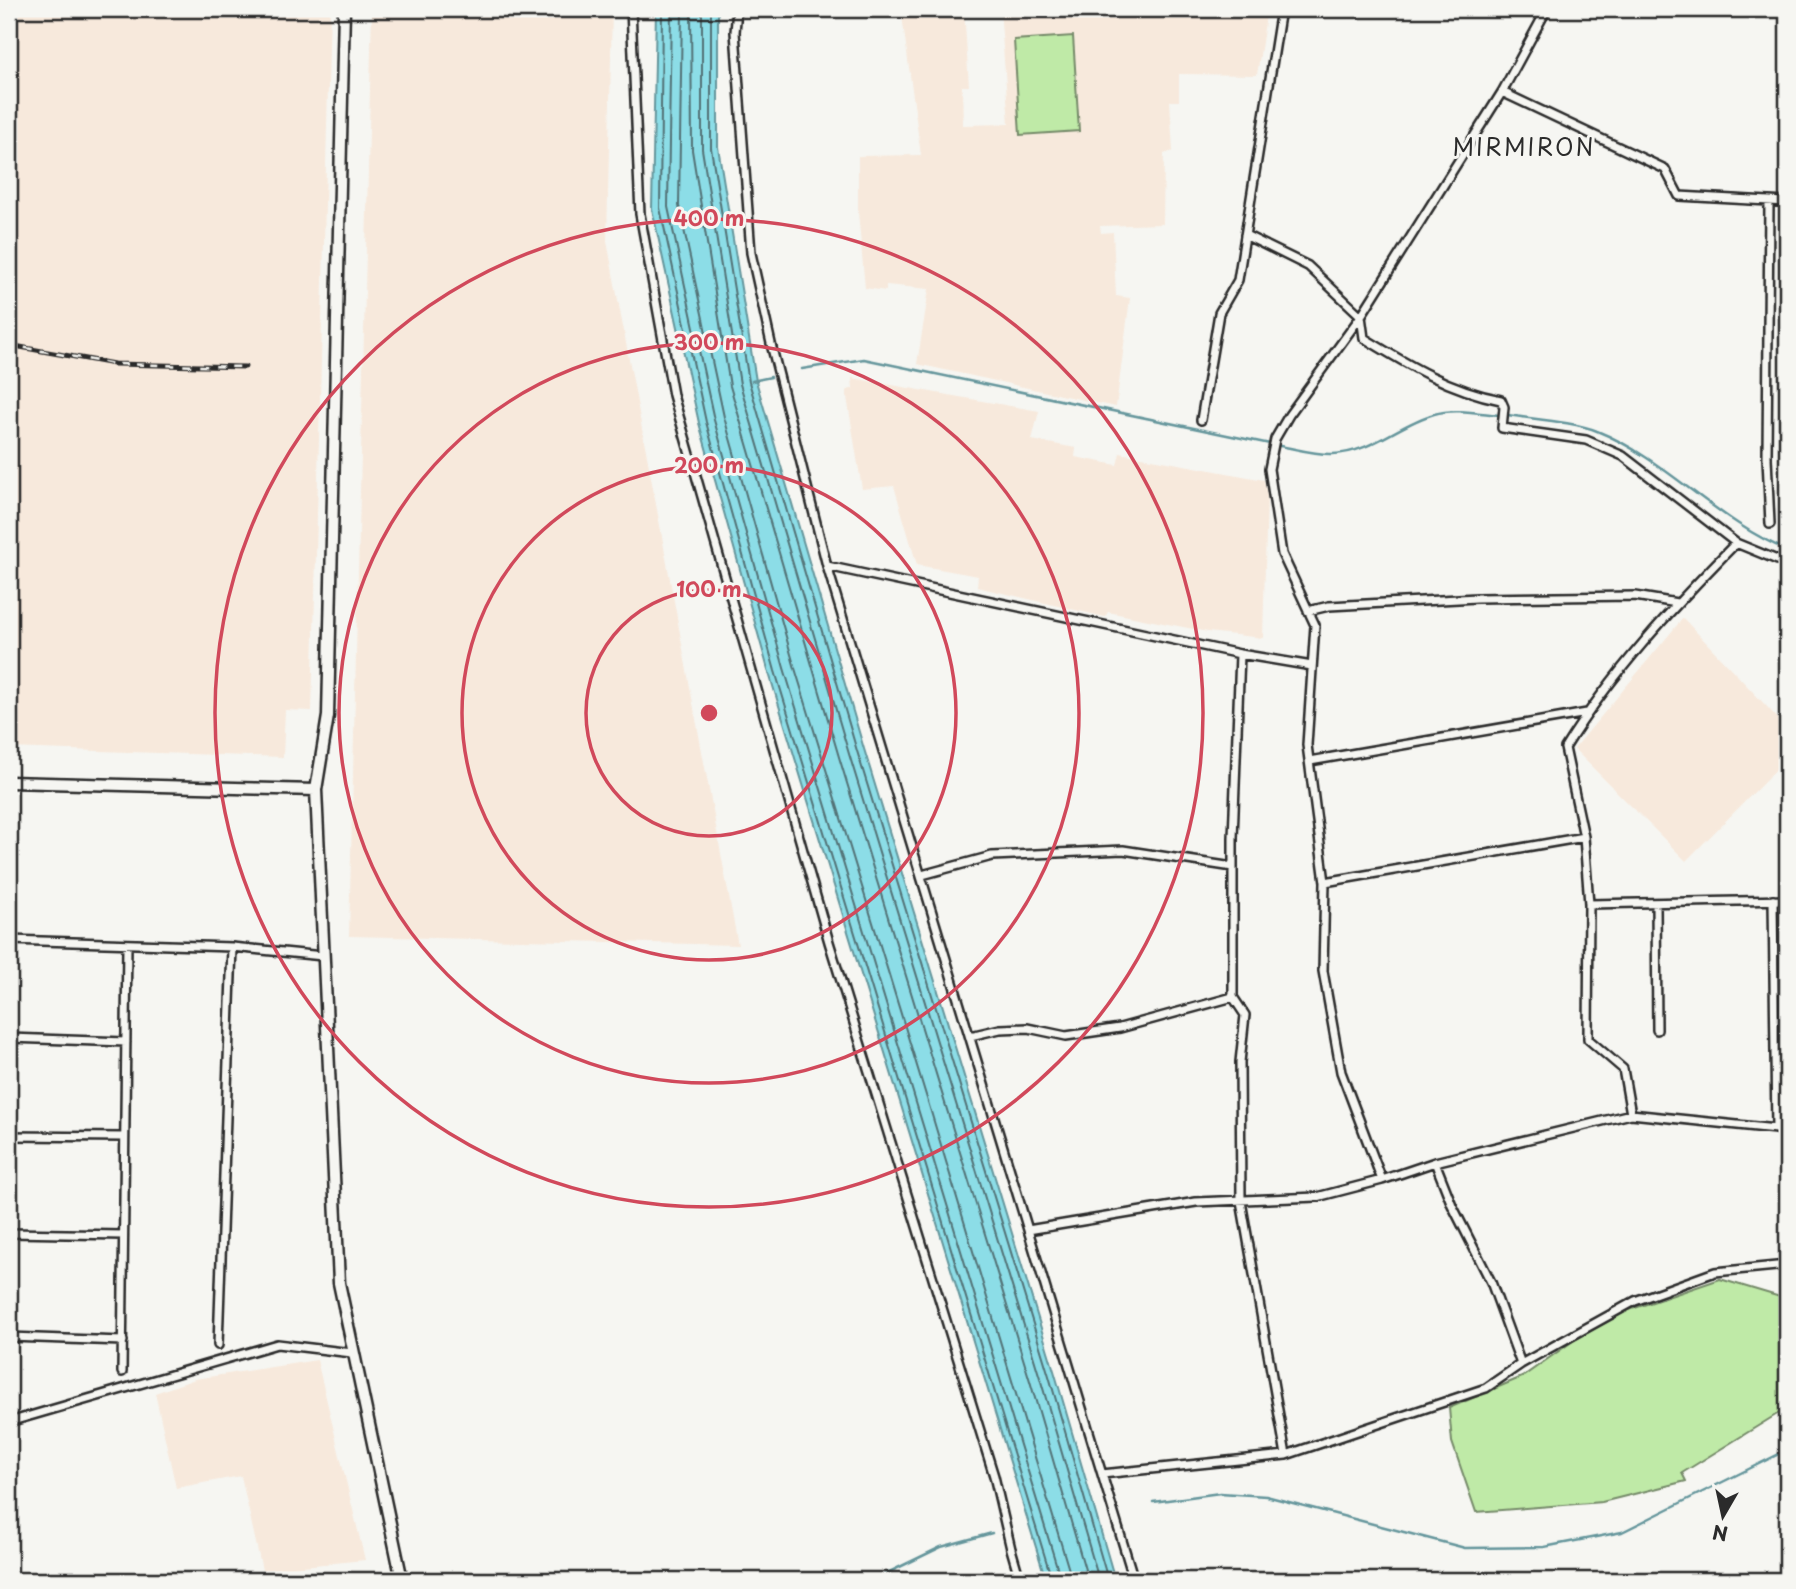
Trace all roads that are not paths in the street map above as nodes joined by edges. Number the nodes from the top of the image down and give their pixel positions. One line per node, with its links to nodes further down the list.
1 (344, 9): 23 (main road)
2 (631, 9): 63 (street)
3 (737, 9): 15 (street)
4 (1281, 9): 9 (street)
5 (1547, 9): 6 (street)
6 (1502, 92): 7 (street); 10 (street)
7 (1769, 202): 8 (street); 12 (street)
8 (1787, 202)
9 (1245, 235): 10 (street); 11 (street)
10 (1361, 316): 13 (street); 17 (street)
11 (1201, 420)
12 (1770, 524)
13 (1736, 543): 14 (street); 16 (street)
14 (1787, 564)
15 (827, 566): 18 (street); 26 (street)
16 (1677, 603): 17 (street); 20 (street)
17 (1308, 611): 19 (street)
18 (1240, 654): 19 (street); 25 (street)
19 (1312, 666): 21 (street)
20 (1587, 713): 21 (street); 24 (street)
21 (1310, 761): 27 (street)
22 (9, 782): 23 (main road)
23 (316, 790): 35 (main road)
24 (1584, 837): 27 (street); 31 (street)
25 (1233, 867): 26 (street); 36 (street)
26 (922, 875): 38 (street)
27 (1325, 882): 47 (street)
28 (1773, 900): 29 (street); 30 (street); 42 (street)
29 (1787, 900)
30 (1656, 902): 31 (street); 37 (street)
31 (1589, 904): 41 (street)
32 (9, 940): 33 (street)
33 (127, 944): 34 (street); 40 (street)
34 (232, 947): 35 (street); 55 (street)
35 (323, 956): 56 (main road)
36 (1233, 997): 38 (street); 48 (street)
37 (1657, 1030)
38 (970, 1036): 49 (street)
39 (9, 1038): 40 (street)
40 (126, 1042): 45 (street)
41 (1631, 1114): 42 (street); 46 (street)
42 (1776, 1129): 43 (street)
43 (1787, 1134)
44 (9, 1136): 45 (street)
45 (124, 1137): 51 (street)
46 (1435, 1162): 47 (street); 57 (street)
47 (1382, 1180): 48 (street)
48 (1241, 1201): 49 (street); 60 (street)
49 (1028, 1230): 61 (street)
50 (9, 1233): 51 (street)
51 (123, 1236): 54 (street)
52 (1787, 1265): 57 (street)
53 (9, 1336): 54 (street)
54 (123, 1341): 58 (street)
55 (218, 1345)
56 (352, 1353): 59 (street); 62 (main road)
57 (1521, 1364): 60 (street)
58 (122, 1372)
59 (9, 1422)
60 (1286, 1455): 61 (street)
61 (1102, 1474): 64 (street)
62 (402, 1580)
63 (1020, 1580)
64 (1134, 1580)

